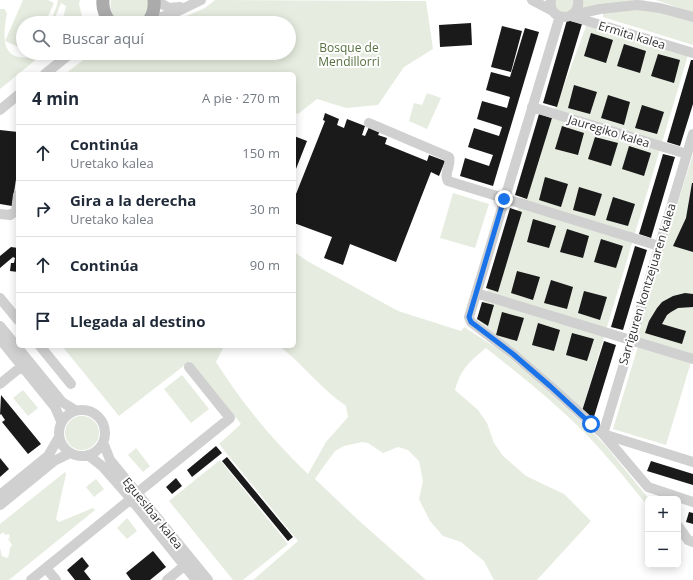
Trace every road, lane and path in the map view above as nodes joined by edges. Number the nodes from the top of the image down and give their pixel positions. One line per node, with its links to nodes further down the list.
1 (103, 0): 10 (main road)
2 (154, 0): 7 (street); 11 (main road)
3 (532, 0): 8 (street)
4 (551, 0): 8 (street)
5 (578, 0): 9 (street)
6 (648, 0): 13 (street)
7 (197, 2): 12 (street)
8 (556, 14): 9 (street); 18 (street)
9 (572, 15): 13 (street); 14 (street, Ermita kalea)
10 (105, 16)
11 (152, 16)
12 (165, 16)
13 (691, 16)
14 (693, 53)
15 (62, 60): 16 (street)
16 (47, 72)
17 (16, 97): 19 (street)
18 (532, 107): 22 (street, Jauregiko kalea); 23 (street)
19 (0, 110)
20 (369, 123): 23 (street)
21 (693, 134): 22 (street, Sarriguren kontzejuaren kalea)
22 (687, 154): 26 (street, Sarriguren kontzejuaren kalea)
23 (504, 199): 26 (street); 27 (street)
24 (16, 211): 25 (street)
25 (0, 214)
26 (659, 246): 32 (street, Sarriguren kontzejuaren kalea)
27 (476, 293): 32 (street); 45 (street)
28 (0, 298): 29 (street)
29 (16, 318)
30 (0, 326): 33 (street)
31 (0, 339): 38 (street)
32 (630, 339): 37 (street); 45 (street, Sarriguren kontzejuaren kalea)
33 (16, 345)
34 (18, 348): 39 (street)
35 (42, 348): 36 (street)
36 (48, 355): 39 (street); 42 (street)
37 (693, 359)
38 (22, 366): 41 (street); 44 (street)
39 (34, 367): 43 (street)
40 (189, 367): 52 (street)
41 (0, 384)
42 (71, 384)
43 (75, 410): 44 (street); 47 (street)
44 (61, 421): 46 (street)
45 (603, 434): 50 (street); 53 (street)
46 (59, 436): 48 (street); 51 (street)
47 (103, 442): 49 (street); 52 (street, Eguesibar kalea)
48 (70, 453): 49 (street); 56 (street)
49 (88, 455): 52 (street, Eguesibar kalea)
50 (693, 462)
51 (0, 495)
52 (134, 496): 59 (street, Eguesibar kalea); 60 (street); 65 (street, Eguesibar kalea)
53 (665, 496)
54 (681, 499): 55 (street)
55 (693, 502)
56 (0, 505)
57 (681, 530): 58 (street)
58 (693, 542)
59 (184, 566): 63 (street); 64 (street, Eguesibar kalea)
60 (46, 568): 61 (street); 62 (street)
61 (31, 580)
62 (56, 580)
63 (167, 580)
64 (196, 580)
65 (208, 580)

